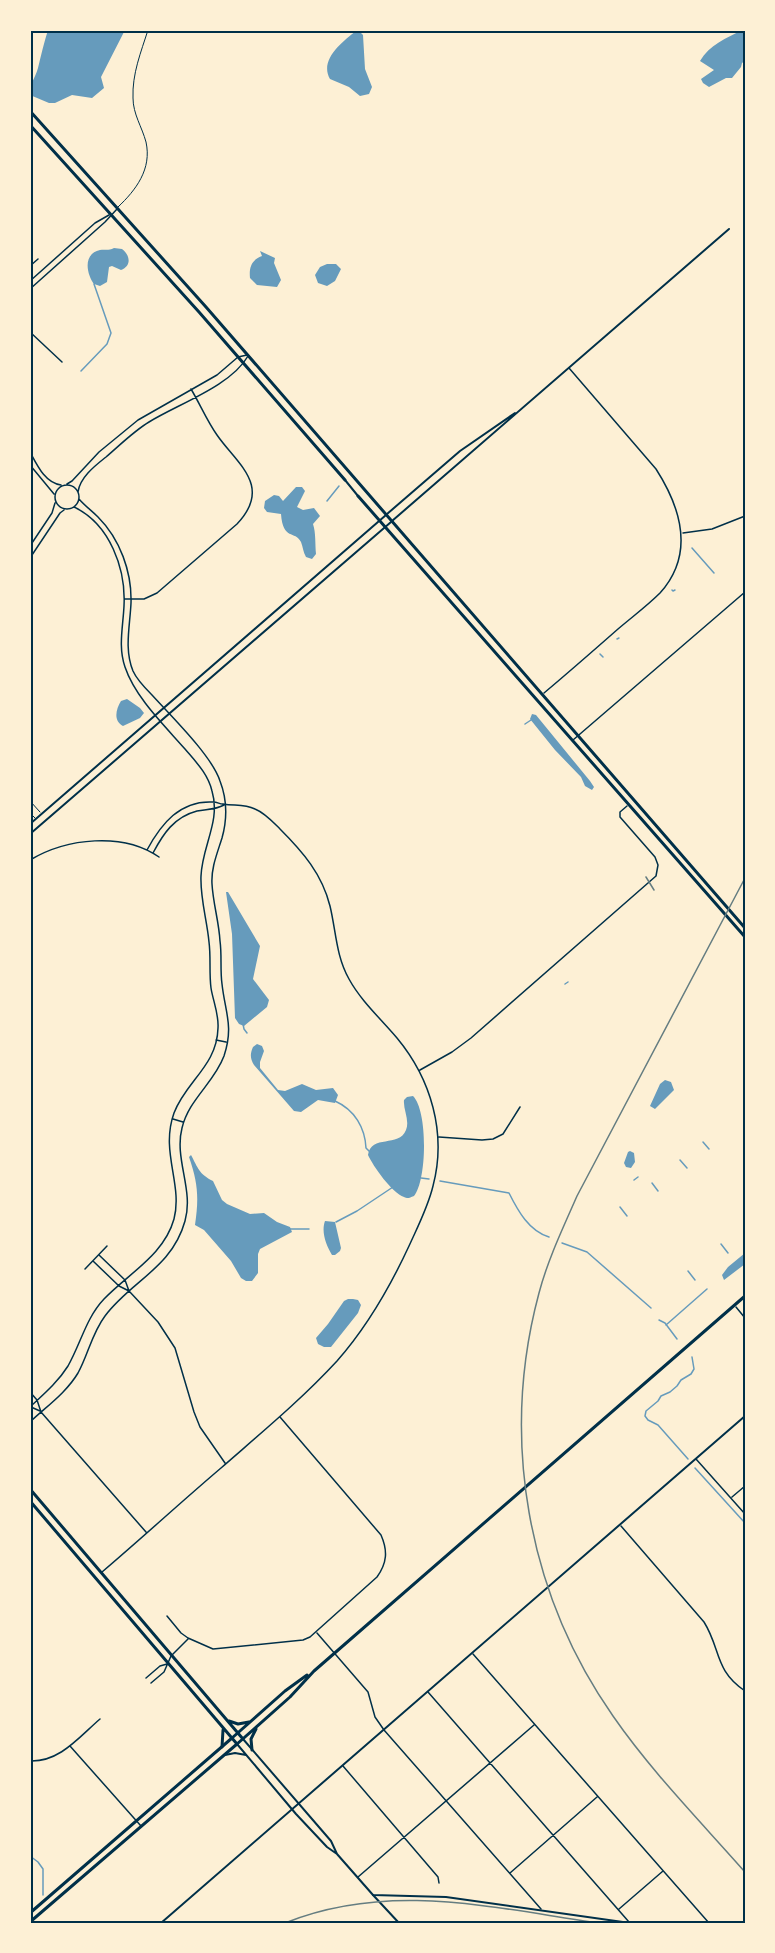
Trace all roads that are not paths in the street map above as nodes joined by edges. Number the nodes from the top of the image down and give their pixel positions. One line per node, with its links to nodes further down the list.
1 (148, 30): 4 (lane)
2 (30, 111): 4 (main road)
3 (30, 125): 5 (main road)
4 (117, 209): 5 (street); 12 (main road)
5 (110, 215): 9 (street); 10 (street); 13 (main road)
6 (729, 229): 16 (main road)
7 (38, 259): 8 (street)
8 (30, 266)
9 (30, 280)
10 (30, 289)
11 (30, 332): 14 (street)
12 (248, 355): 13 (street); 15 (street); 32 (main road)
13 (238, 357): 15 (main road); 17 (street)
14 (62, 362)
15 (243, 363): 18 (street); 22 (main road)
16 (568, 368): 19 (main road); 37 (street)
17 (191, 389): 18 (street); 23 (street)
18 (195, 396): 25 (street); 42 (street)
19 (522, 408): 32 (main road); 35 (main road)
20 (30, 452): 24 (street)
21 (30, 465): 26 (street)
22 (345, 480): 27 (main road)
23 (67, 484): 24 (street); 25 (street)
24 (62, 485): 26 (street)
25 (78, 492): 29 (street)
26 (54, 495): 28 (street)
27 (358, 496): 34 (main road)
28 (54, 499): 31 (street); 38 (street)
29 (79, 499): 30 (street); 42 (street)
30 (74, 507): 31 (street); 41 (street)
31 (65, 509): 39 (street)
32 (387, 514): 34 (main road); 35 (main road)
33 (745, 516): 37 (street)
34 (380, 520): 36 (main road); 43 (main road)
35 (392, 521): 36 (main road); 45 (main road)
36 (386, 527): 44 (main road); 51 (main road)
37 (682, 533): 45 (street)
38 (30, 546)
39 (30, 558)
40 (745, 592): 50 (street)
41 (125, 599): 42 (street); 48 (street)
42 (131, 599): 46 (street)
43 (240, 642): 44 (main road); 46 (main road)
44 (246, 648): 47 (main road)
45 (543, 694): 50 (main road)
46 (164, 709): 47 (street); 48 (main road)
47 (169, 714): 49 (main road); 55 (street)
48 (156, 715): 49 (street); 58 (main road)
49 (161, 721): 53 (street); 60 (main road)
50 (578, 735): 51 (street); 67 (main road)
51 (572, 740): 54 (main road)
52 (30, 801): 58 (lane)
53 (214, 801): 55 (street); 56 (street); 63 (street)
54 (628, 804): 68 (main road); 71 (street)
55 (225, 805): 56 (street); 70 (street); 71 (street)
56 (215, 810): 64 (street); 69 (street)
57 (30, 813): 59 (lane)
58 (41, 814): 59 (main road); 60 (lane)
59 (35, 819): 61 (main road)
60 (42, 823): 62 (main road)
61 (30, 824)
62 (30, 834)
63 (147, 850): 64 (street); 66 (street)
64 (153, 853): 65 (street)
65 (159, 857)
66 (30, 860)
67 (744, 927)
68 (745, 937)
69 (216, 1040): 70 (street); 73 (street)
70 (227, 1042): 74 (street)
71 (419, 1071): 75 (street)
72 (520, 1107): 75 (street)
73 (172, 1119): 74 (street); 80 (street)
74 (184, 1122): 82 (street)
75 (438, 1137): 91 (street)
76 (107, 1246): 77 (street)
77 (99, 1255): 78 (street); 80 (street)
78 (93, 1261): 79 (street); 81 (street)
79 (85, 1269)
80 (125, 1280): 81 (street); 82 (street)
81 (119, 1286): 82 (street); 87 (street)
82 (129, 1291): 89 (street); 94 (street)
83 (745, 1296): 84 (main road)
84 (734, 1305): 85 (street); 106 (main road)
85 (745, 1318)
86 (30, 1392): 87 (street)
87 (37, 1400): 88 (street); 89 (street)
88 (30, 1406): 89 (street)
89 (41, 1412): 92 (street); 101 (street)
90 (745, 1416): 93 (main road)
91 (280, 1417): 94 (street); 104 (street)
92 (30, 1422)
93 (696, 1459): 97 (street); 100 (main road)
94 (226, 1464): 101 (street)
95 (745, 1486): 97 (street)
96 (30, 1489): 102 (main road)
97 (731, 1498): 99 (street)
98 (30, 1501): 109 (main road)
99 (745, 1514)
100 (620, 1525): 107 (main road); 113 (street)
101 (147, 1532): 102 (street)
102 (102, 1572): 108 (main road)
103 (167, 1616): 105 (street)
104 (316, 1632): 105 (street); 106 (street)
105 (188, 1638): 108 (street)
106 (334, 1653): 110 (main road); 121 (street)
107 (472, 1653): 114 (main road); 119 (street)
108 (171, 1656): 109 (street); 116 (main road)
109 (168, 1664): 111 (street); 112 (street); 120 (main road)
110 (314, 1671): 117 (main road); 118 (main road)
111 (146, 1678)
112 (151, 1683)
113 (745, 1691)
114 (428, 1692): 121 (main road); 132 (street)
115 (100, 1719): 126 (street)
116 (226, 1720): 117 (main road); 122 (main road)
117 (250, 1722): 122 (main road)
118 (258, 1725): 124 (main road); 128 (main road)
119 (535, 1725): 132 (street); 134 (street)
120 (223, 1728): 123 (main road); 127 (main road)
121 (384, 1730): 133 (main road); 135 (street)
122 (237, 1733): 123 (main road); 124 (main road)
123 (232, 1738): 125 (main road); 127 (main road)
124 (243, 1739): 125 (main road); 128 (main road)
125 (237, 1744): 129 (main road); 130 (main road)
126 (70, 1746): 131 (street); 138 (street)
127 (222, 1747): 138 (main road)
128 (252, 1750): 136 (main road)
129 (246, 1755): 130 (main road); 137 (main road)
130 (223, 1756): 139 (main road)
131 (30, 1761)
132 (490, 1763): 135 (street); 140 (street)
133 (343, 1766): 136 (main road); 141 (street)
134 (598, 1797): 140 (street); 143 (street)
135 (447, 1801): 141 (street); 144 (street)
136 (298, 1804): 137 (main road); 142 (main road)
137 (292, 1809): 142 (main road); 152 (main road)
138 (136, 1821): 139 (street); 150 (main road)
139 (141, 1826): 151 (main road)
140 (554, 1836): 144 (street); 148 (street)
141 (405, 1837): 145 (street); 146 (street)
142 (337, 1854): 145 (main road)
143 (663, 1871): 148 (street); 155 (street)
144 (510, 1873): 149 (street)
145 (358, 1878): 147 (main road)
146 (439, 1883)
147 (373, 1895): 149 (main road); 153 (main road)
148 (618, 1909): 154 (street)
149 (542, 1910): 154 (main road)
150 (30, 1913)
151 (30, 1922)
152 (161, 1923)
153 (399, 1923)
154 (630, 1923)
155 (709, 1923)

